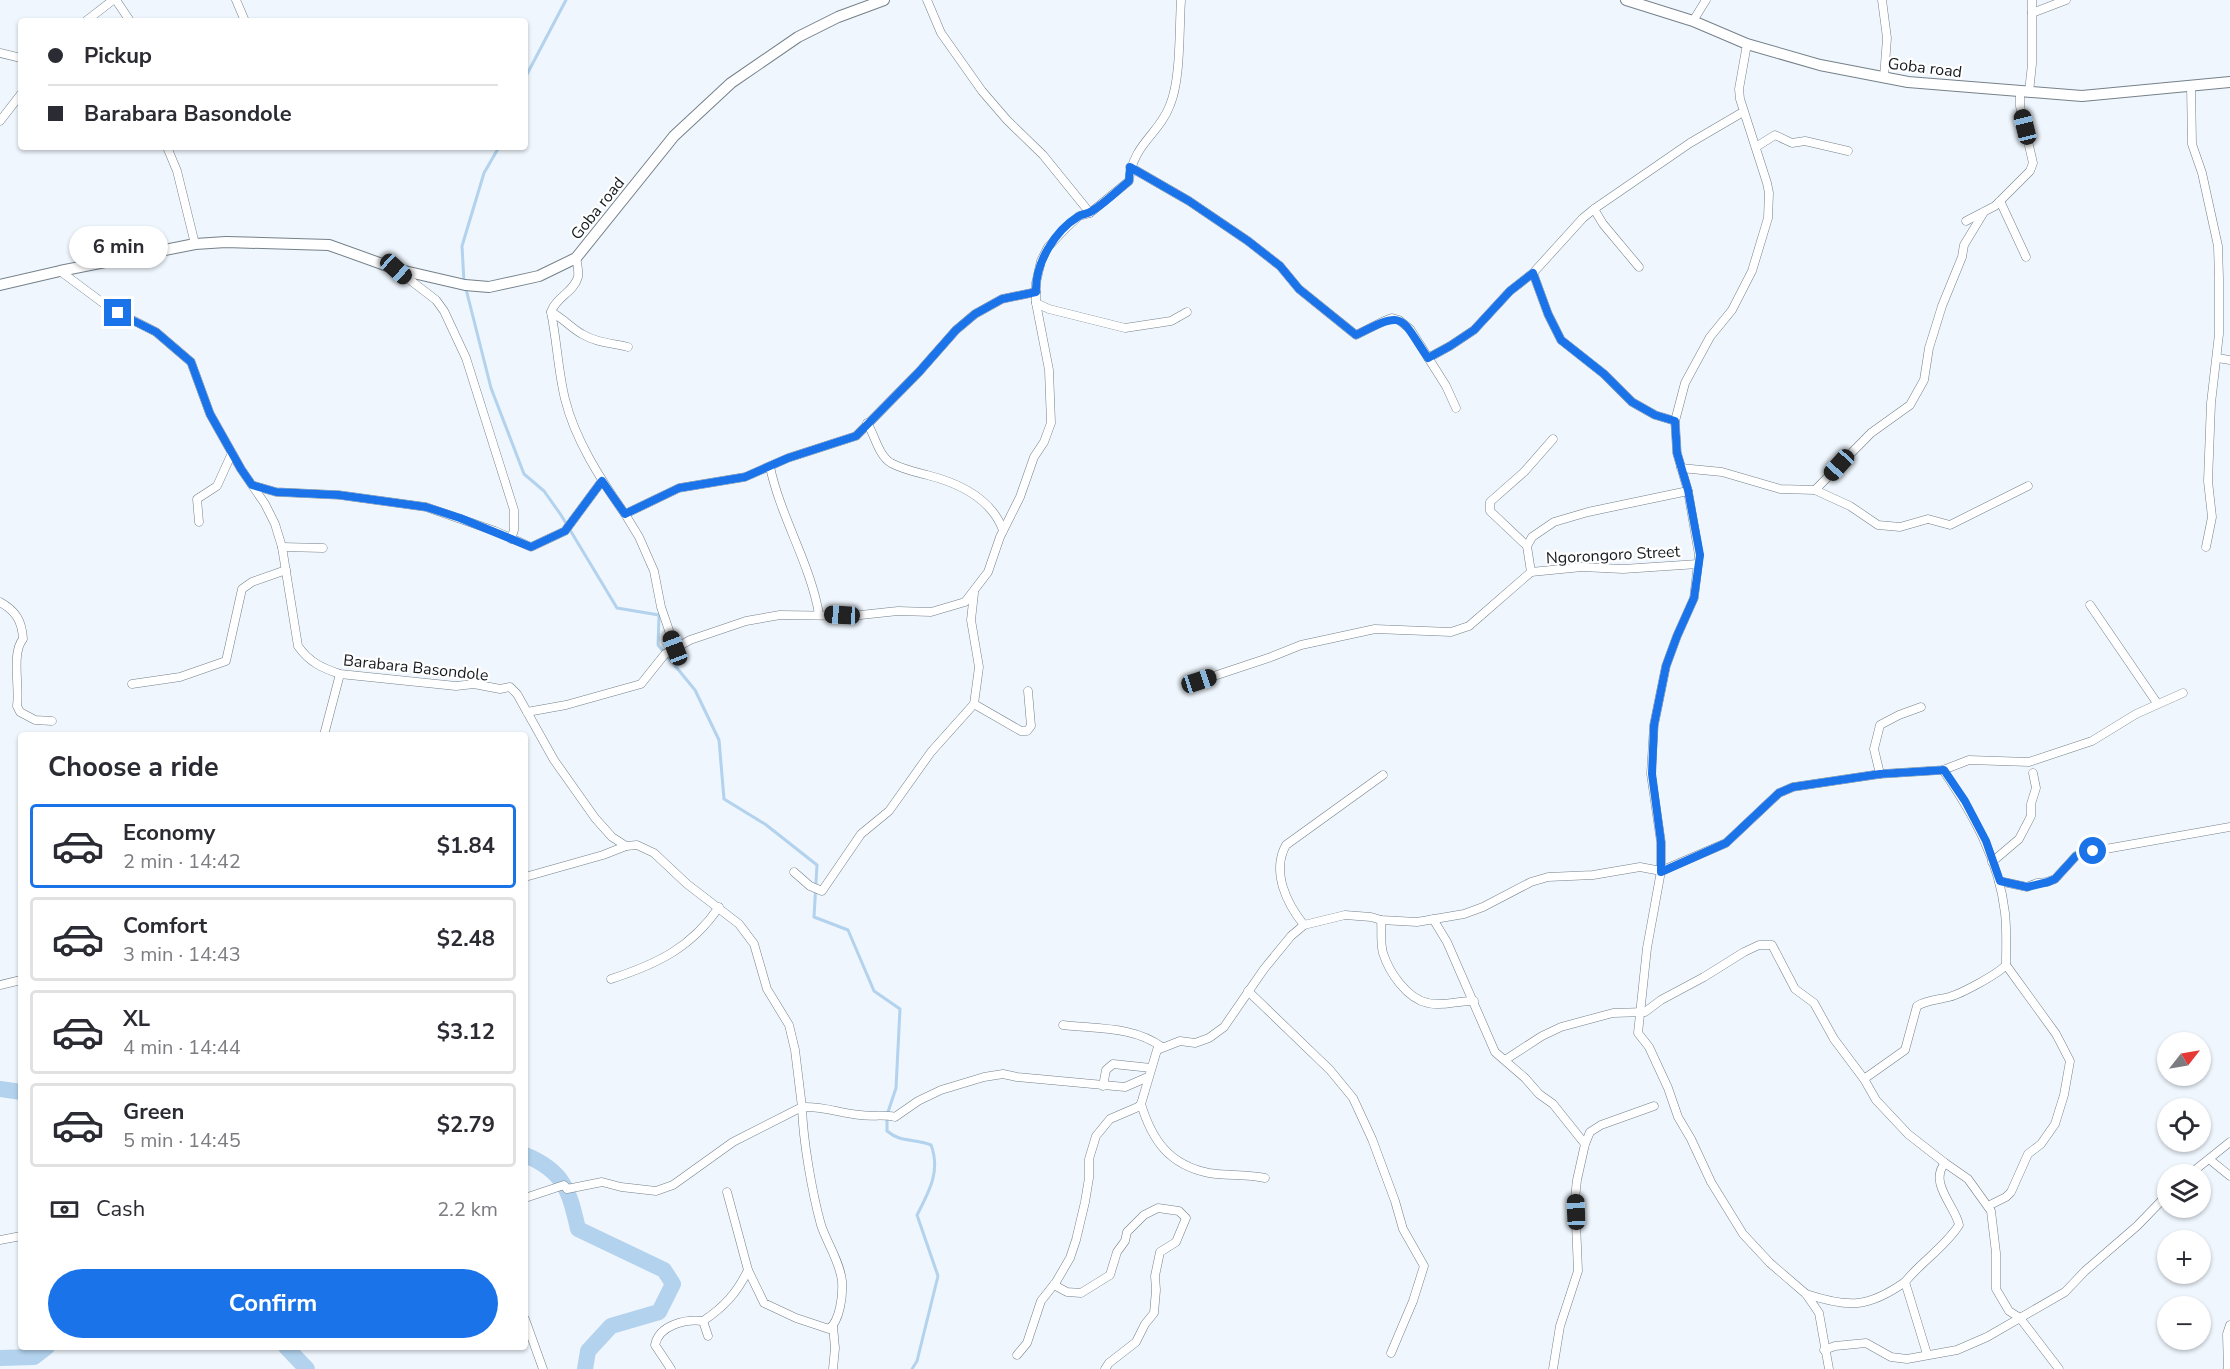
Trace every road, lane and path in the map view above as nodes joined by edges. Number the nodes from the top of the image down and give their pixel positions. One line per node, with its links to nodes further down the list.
1 (115, 0): 12 (street); 13 (street)
2 (236, 0): 14 (street)
3 (884, 0): 37 (main road, Goba road)
4 (927, 0): 33 (street)
5 (1181, 0): 29 (street)
6 (1626, 0): 15 (main road, Goba road)
7 (1706, 0): 15 (street)
8 (1882, 0): 19 (street)
9 (2032, 0): 11 (street)
10 (2066, 0): 11 (street)
11 (2032, 13): 22 (street)
12 (90, 18)
13 (128, 18)
14 (244, 18)
15 (1693, 21): 16 (main road, Goba road)
16 (1747, 44): 19 (main road, Goba road); 24 (street)
17 (0, 53): 18 (street)
18 (18, 57)
19 (1884, 77): 22 (main road, Goba road)
20 (2230, 82): 21 (main road, Goba road)
21 (2191, 86): 22 (main road, Goba road); 49 (street)
22 (2025, 92): 30 (street)
23 (18, 98): 25 (street)
24 (1743, 112): 26 (street); 31 (street)
25 (0, 121)
26 (1756, 147): 28 (street); 52 (street)
27 (168, 150): 35 (street)
28 (1848, 151)
29 (1130, 167): 33 (street); 48 (street)
30 (2000, 201): 32 (street); 36 (street)
31 (1594, 209): 38 (street); 41 (street)
32 (1984, 212): 34 (street); 62 (street)
33 (1090, 213): 43 (street)
34 (1966, 221)
35 (195, 244): 39 (main road, Goba road); 40 (main road, Goba road)
36 (2026, 257)
37 (576, 258): 39 (main road, Goba road); 45 (street)
38 (1639, 267)
39 (396, 269): 66 (street)
40 (60, 271): 42 (main road, Goba road); 55 (street, Barabara Basondole)
41 (1533, 273): 48 (street); 52 (street)
42 (0, 285)
43 (1036, 292): 44 (street); 53 (street)
44 (1036, 303): 46 (street); 65 (street)
45 (551, 312): 47 (street); 58 (street)
46 (1187, 312)
47 (628, 347)
48 (1428, 358): 51 (street)
49 (2217, 358): 50 (street); 69 (street)
50 (2230, 360)
51 (1456, 408)
52 (1675, 421): 57 (street)
53 (867, 423): 56 (street); 65 (street)
54 (1552, 439): 67 (street)
55 (232, 453): 59 (street, Barabara Basondole); 64 (street)
56 (770, 467): 63 (street); 77 (street)
57 (1681, 468): 61 (street); 62 (street)
58 (602, 481): 63 (street); 66 (street)
59 (252, 485): 66 (street); 68 (street, Barabara Basondole)
60 (2028, 486): 62 (street)
61 (1688, 490): 67 (street); 71 (street)
62 (1815, 490)
63 (625, 514): 78 (street)
64 (199, 522)
65 (1003, 530): 74 (street)
66 (511, 539)
67 (1527, 546): 73 (street)
68 (282, 547): 70 (street); 72 (street, Barabara Basondole)
69 (2206, 547)
70 (323, 548)
71 (1698, 564): 73 (street, Ngorongoro Street); 98 (street)
72 (286, 570): 79 (street, Barabara Basondole); 81 (street)
73 (1531, 572): 80 (street, Ngorongoro Street)
74 (974, 593): 77 (street); 85 (street)
75 (0, 602): 88 (street)
76 (2090, 605): 84 (street)
77 (819, 614): 78 (street)
78 (675, 648): 87 (street)
79 (340, 674): 87 (street, Barabara Basondole); 89 (street)
80 (1199, 681)
81 (132, 684)
82 (1028, 691): 85 (street)
83 (2183, 693): 84 (street)
84 (2157, 703): 90 (street)
85 (974, 704): 97 (street)
86 (1920, 707): 92 (street)
87 (527, 712): 95 (street)
88 (52, 721)
89 (325, 732)
90 (1944, 770): 92 (street); 96 (street)
91 (2033, 773): 96 (street)
92 (1880, 774): 98 (street)
93 (1383, 775): 104 (street)
94 (2230, 827): 100 (street)
95 (626, 846): 99 (street); 101 (street)
96 (1992, 862): 100 (street)
97 (794, 872)
98 (1661, 872): 102 (street); 111 (street)
99 (528, 877)
100 (2000, 881): 105 (street)
101 (719, 907): 106 (street); 121 (street)
102 (1433, 919): 103 (street); 110 (street)
103 (1381, 920): 104 (street); 110 (street)
104 (1304, 925): 109 (street)
105 (2006, 965): 117 (street); 132 (street)
106 (611, 979)
107 (18, 981): 108 (street)
108 (0, 984)
109 (1248, 991): 113 (street); 146 (street)
110 (1474, 1001): 114 (street)
111 (1640, 1012): 114 (street); 117 (street); 138 (street)
112 (1063, 1025): 113 (street)
113 (1162, 1047): 115 (street)
114 (1505, 1060): 123 (street)
115 (1150, 1068): 116 (street); 118 (street)
116 (1148, 1077): 118 (street); 119 (street)
117 (1864, 1079): 125 (street)
118 (1103, 1086): 121 (street)
119 (1141, 1104): 128 (street); 137 (street)
120 (1654, 1106): 123 (street)
121 (802, 1107): 130 (street); 142 (street)
122 (2230, 1142): 124 (street)
123 (1585, 1144): 153 (street)
124 (2209, 1160): 126 (street); 127 (street)
125 (1945, 1163): 132 (street); 136 (street)
126 (2204, 1164)
127 (2230, 1176)
128 (1265, 1178)
129 (727, 1192): 135 (street)
130 (528, 1197)
131 (2157, 1205): 139 (street)
132 (1988, 1206): 139 (street)
133 (18, 1237): 134 (street)
134 (0, 1240)
135 (748, 1270): 140 (street); 142 (street)
136 (1905, 1282): 138 (street); 148 (street)
137 (1054, 1285): 147 (street); 152 (street)
138 (1806, 1294): 145 (street)
139 (2020, 1318): 148 (street); 155 (street)
140 (703, 1321): 144 (street); 150 (street)
141 (2230, 1325): 156 (street)
142 (833, 1326): 151 (street)
143 (528, 1327): 149 (street)
144 (708, 1336)
145 (1824, 1350): 148 (street); 154 (street)
146 (1391, 1353)
147 (1017, 1354)
148 (1927, 1354)
149 (543, 1369)
150 (671, 1369)
151 (833, 1369)
152 (1105, 1369)
153 (1553, 1369)
154 (1829, 1369)
155 (2059, 1369)
156 (2228, 1369)

